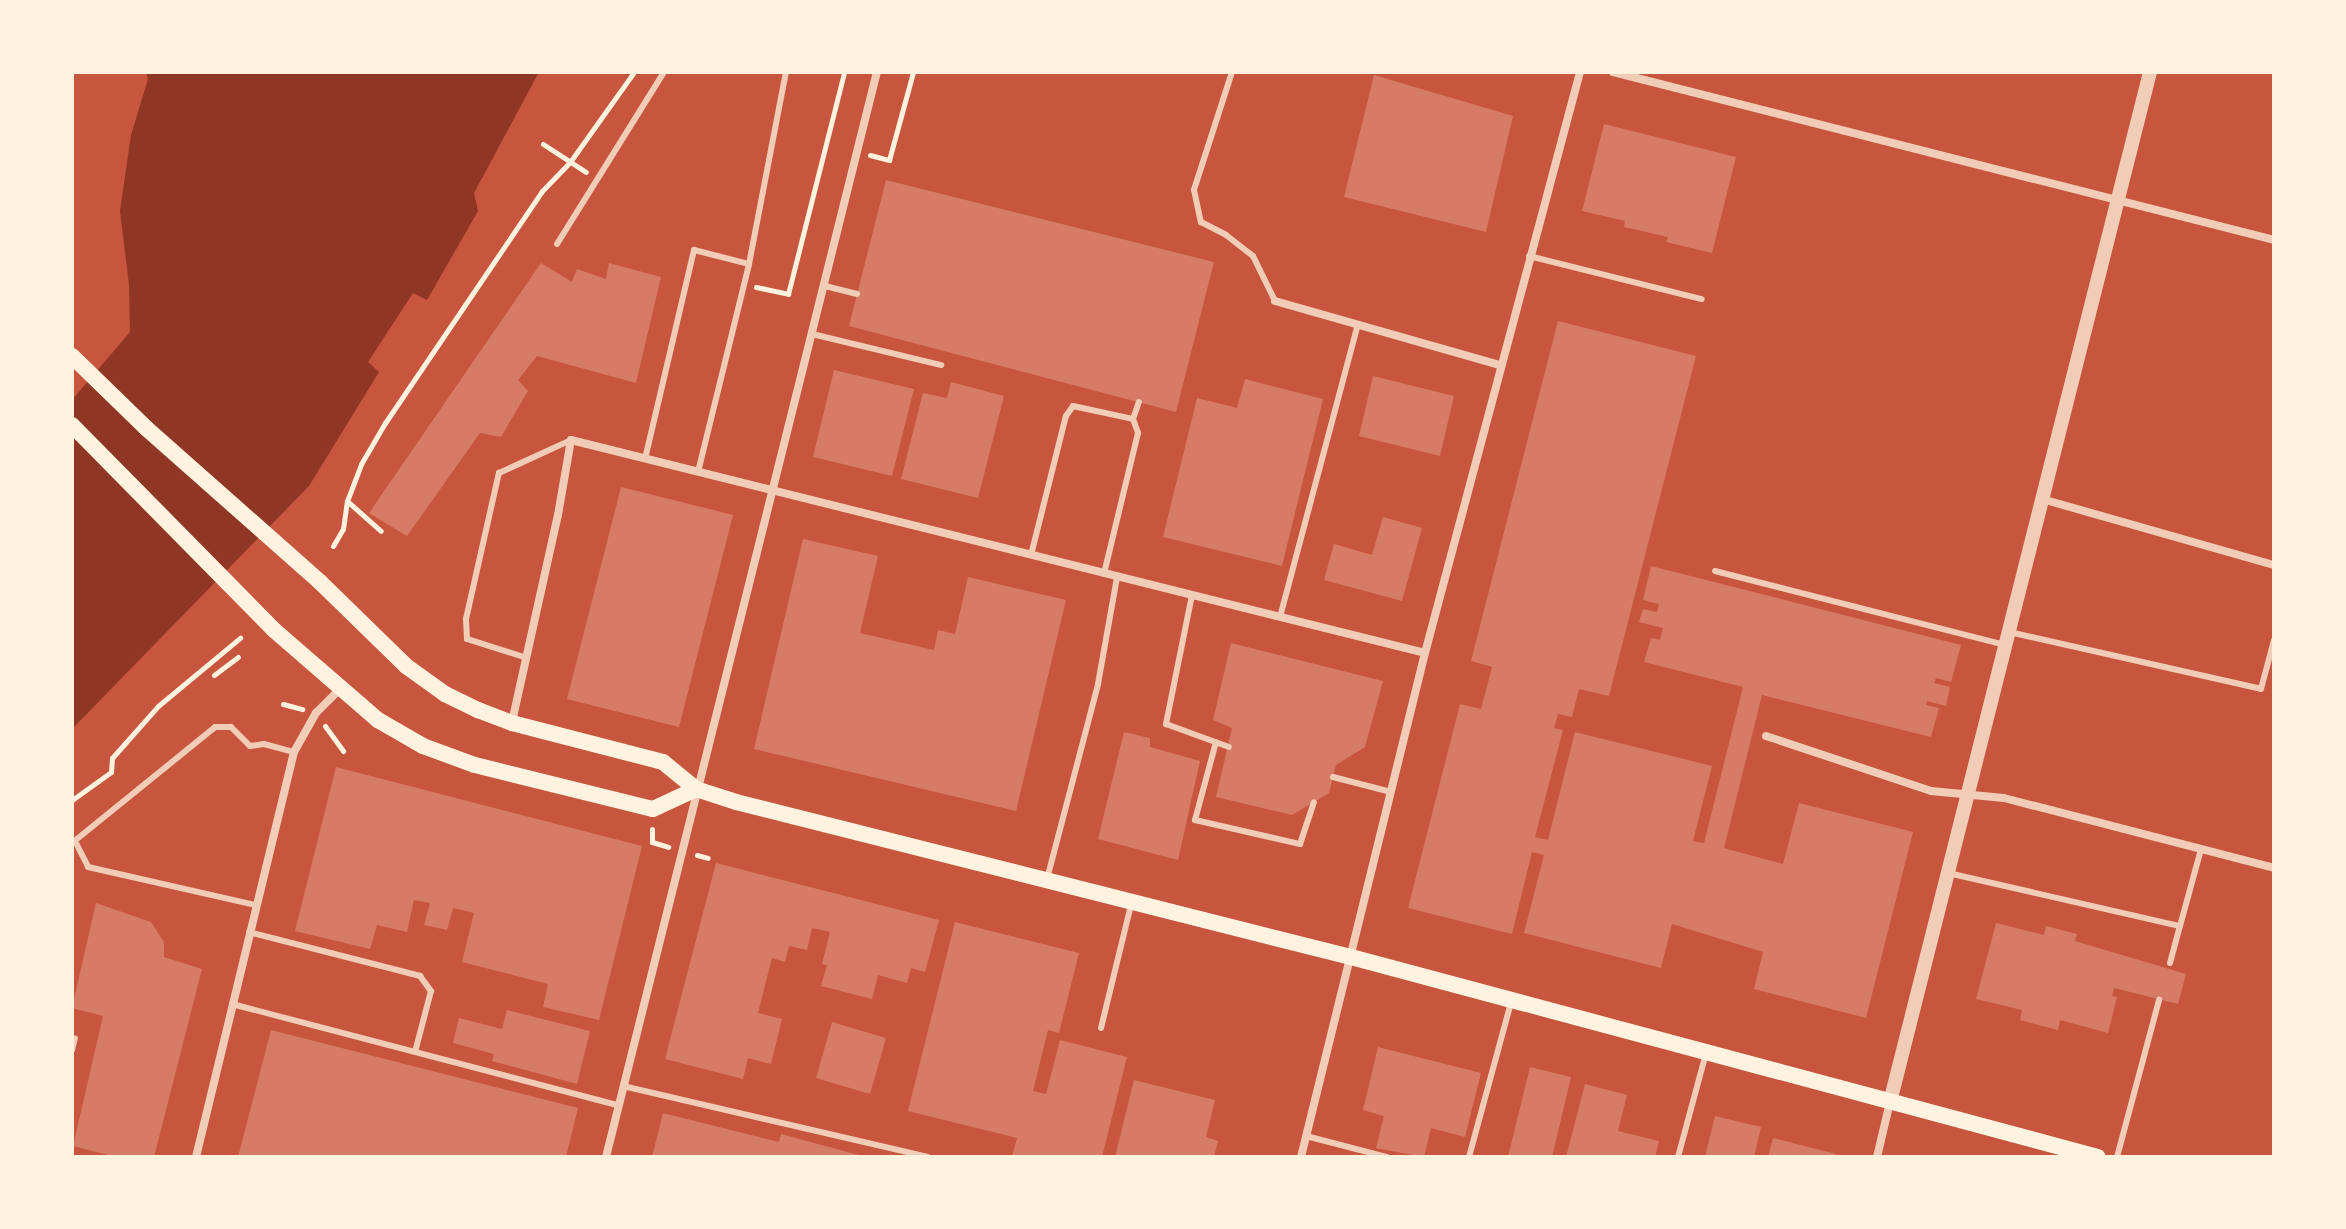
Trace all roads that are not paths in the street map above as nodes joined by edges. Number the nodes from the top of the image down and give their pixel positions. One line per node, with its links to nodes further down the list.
1 (664, 72): 10 (lane)
2 (786, 72): 12 (lane)
3 (877, 72): 13 (street)
4 (1232, 72): 16 (lane)
5 (1580, 72): 11 (street)
6 (1613, 72): 8 (street)
7 (2150, 72): 8 (street)
8 (2118, 200): 9 (street); 29 (street)
9 (2274, 240)
10 (557, 244)
11 (1529, 256): 15 (lane); 21 (street)
12 (749, 264): 26 (lane); 27 (lane)
13 (825, 286): 14 (lane); 18 (street)
14 (857, 294)
15 (1702, 299)
16 (1275, 301): 17 (street)
17 (1358, 324): 21 (street); 36 (lane)
18 (812, 334): 20 (lane); 28 (street)
19 (72, 356): 42 (main road)
20 (941, 365)
21 (1500, 365): 39 (street)
22 (1139, 402): 23 (lane)
23 (1133, 419): 30 (lane); 33 (lane)
24 (72, 425): 41 (main road)
25 (571, 440): 26 (street); 40 (street); 40 (lane)
26 (645, 459): 27 (street)
27 (698, 472): 28 (street)
28 (775, 490): 30 (street); 48 (street)
29 (2042, 499): 31 (street); 37 (street)
30 (1031, 555): 33 (street)
31 (2274, 565)
32 (1715, 571): 37 (lane)
33 (1104, 574): 34 (street)
34 (1117, 577): 35 (street); 56 (lane)
35 (1192, 595): 36 (street); 44 (lane)
36 (1280, 617): 39 (street)
37 (2007, 638): 38 (lane); 50 (street)
38 (2274, 640)
39 (1425, 653): 49 (street)
40 (527, 658): 42 (street)
41 (339, 690): 46 (street); 48 (main road)
42 (512, 723): 48 (main road)
43 (1766, 736): 50 (street)
44 (1216, 742): 45 (lane); 51 (lane)
45 (1229, 747)
46 (294, 752): 52 (lane); 58 (street)
47 (1333, 777): 49 (lane)
48 (696, 789): 56 (main road); 71 (street)
49 (1391, 792): 61 (street)
50 (1969, 792): 53 (street); 55 (street)
51 (1314, 802)
52 (73, 842): 58 (lane)
53 (2201, 849): 54 (street); 59 (lane)
54 (2274, 868)
55 (1948, 873): 59 (lane); 72 (street)
56 (1047, 879): 57 (main road)
57 (1132, 901): 61 (main road); 66 (lane)
58 (255, 905): 60 (street)
59 (2180, 926): 62 (lane)
60 (249, 932): 65 (street); 69 (lane)
61 (1351, 957): 63 (main road); 74 (street)
62 (2170, 963)
63 (1511, 1000): 70 (main road); 80 (lane)
64 (2159, 1000): 84 (lane)
65 (232, 1004): 69 (lane); 75 (street)
66 (1101, 1028)
67 (75, 1038): 68 (lane)
68 (72, 1050)
69 (415, 1052): 73 (lane)
70 (1706, 1053): 72 (main road); 81 (lane)
71 (623, 1086): 73 (street); 77 (lane)
72 (1890, 1102): 82 (street); 83 (main road)
73 (618, 1105): 76 (street)
74 (1306, 1136): 78 (street); 79 (lane)
75 (196, 1157)
76 (606, 1157)
77 (928, 1157)
78 (1301, 1157)
79 (1387, 1157)
80 (1469, 1157)
81 (1678, 1157)
82 (1877, 1157)
83 (2098, 1157)
84 (2117, 1157)

